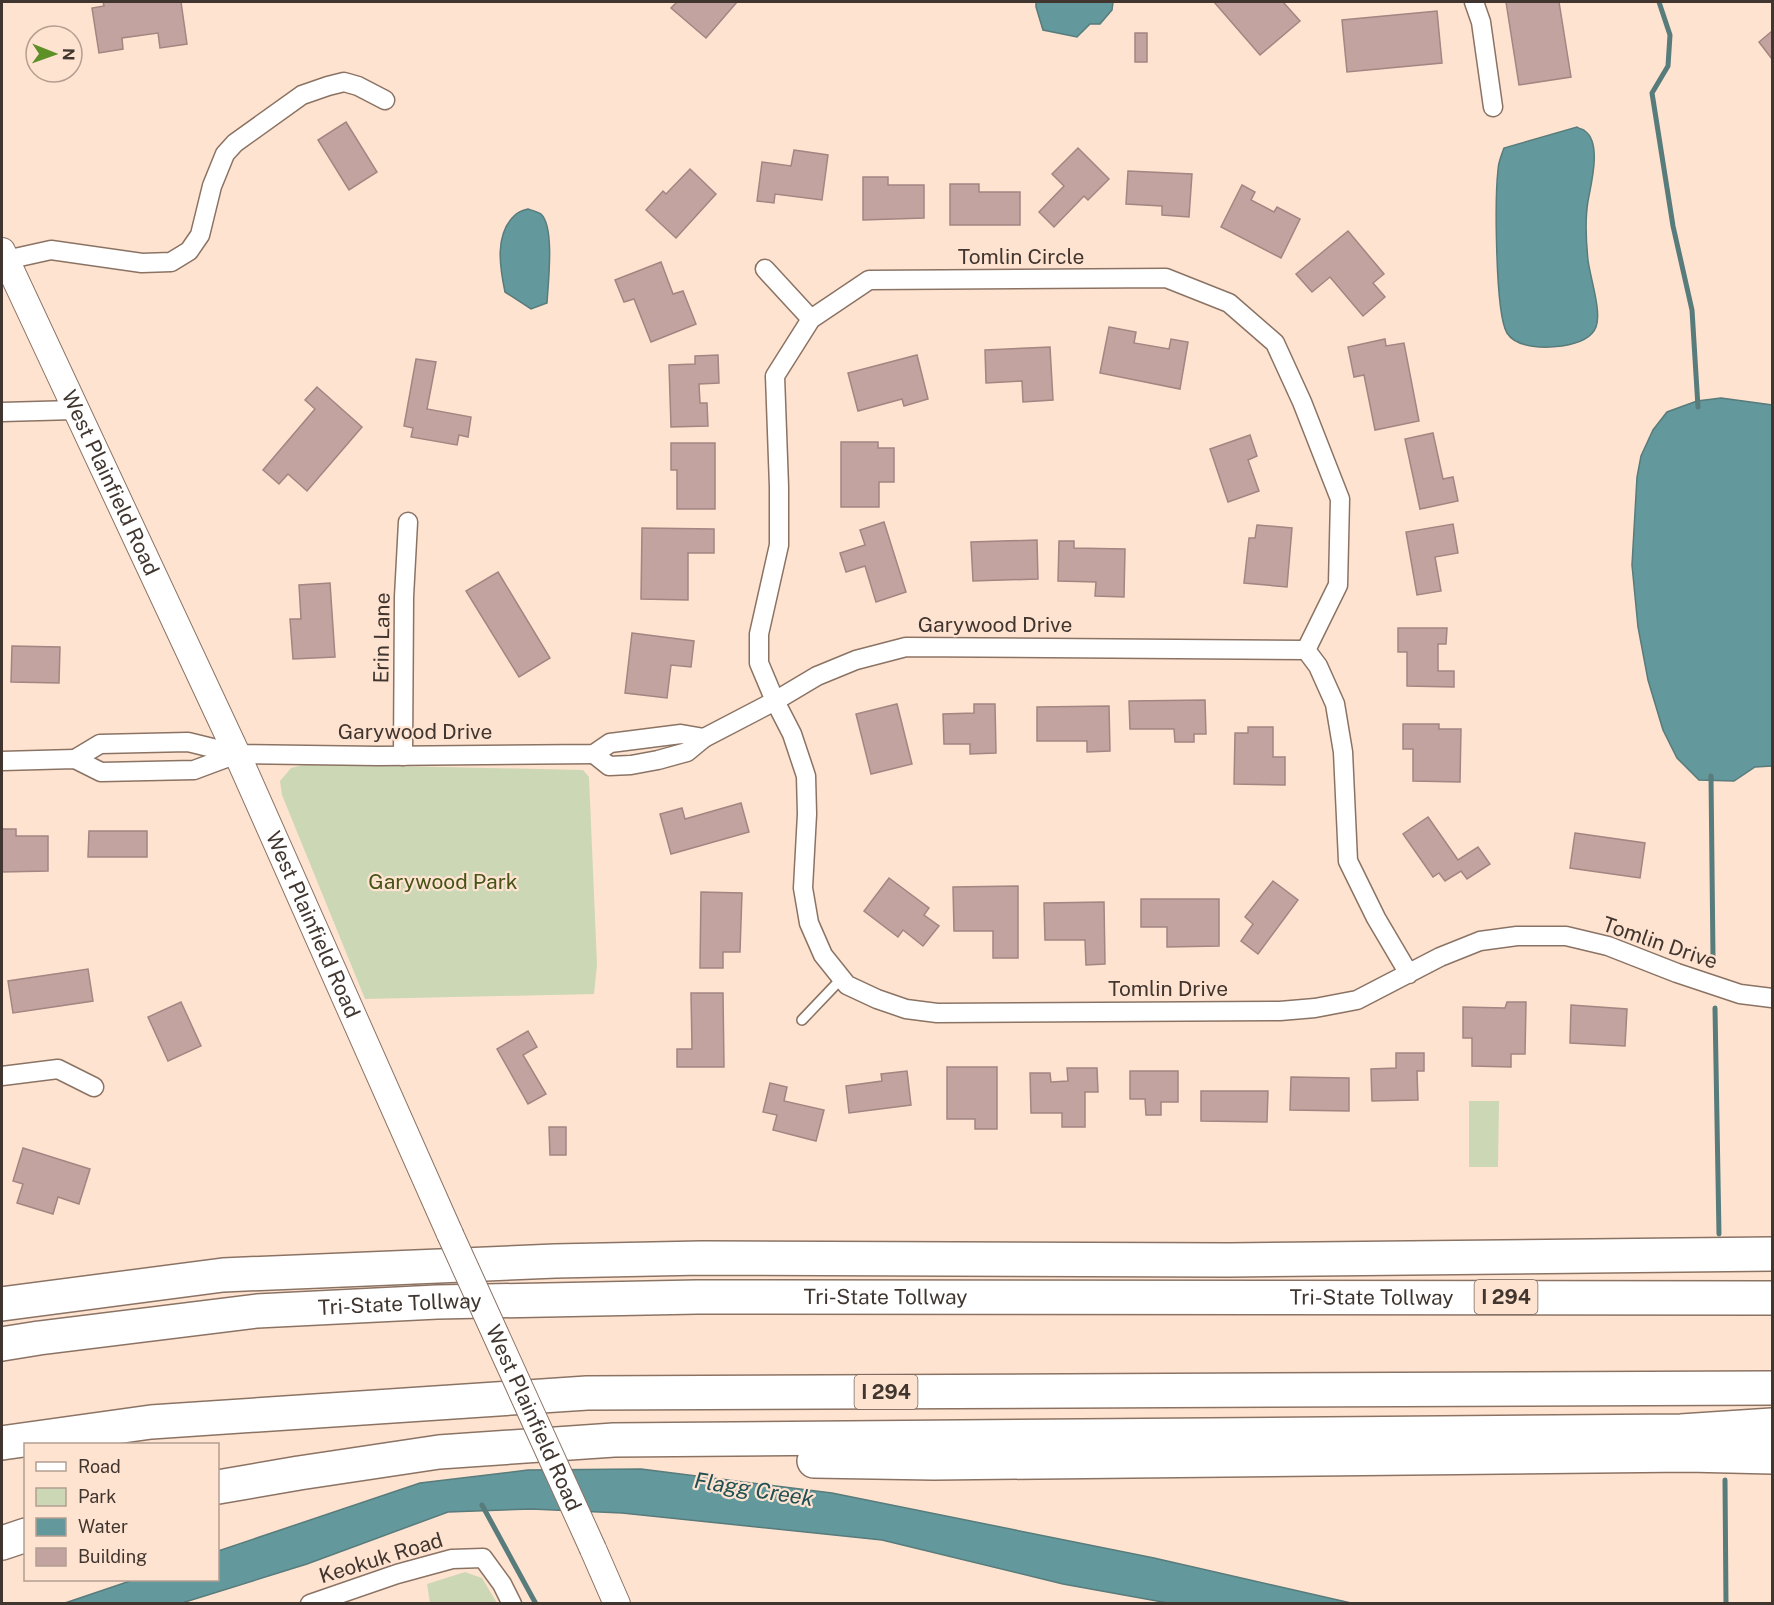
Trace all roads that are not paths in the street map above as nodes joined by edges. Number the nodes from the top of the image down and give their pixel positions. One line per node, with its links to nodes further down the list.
1 (1474, 2): 3 (street)
2 (385, 100): 4 (street)
3 (1493, 107)
4 (4, 256): 7 (main road, West Plainfield Road)
5 (765, 269): 6 (street)
6 (811, 319): 10 (street, Tomlin Circle); 11 (street, Tomlin Circle)
7 (75, 410): 8 (street); 12 (main road, West Plainfield Road)
8 (2, 412)
9 (408, 522): 13 (street, Erin Lane)
10 (1306, 650): 11 (street, Garywood Drive); 16 (street)
11 (775, 701): 13 (street, Garywood Drive); 17 (street, Tomlin Drive)
12 (237, 754): 13 (street, Garywood Drive); 14 (street); 14 (street); 36 (main road, West Plainfield Road, bridge)
13 (403, 756)
14 (75, 759): 15 (street)
15 (2, 761)
16 (1409, 974): 17 (street, Tomlin Drive); 18 (street, Tomlin Drive)
17 (842, 978): 19 (lane)
18 (1773, 998)
19 (802, 1020)
20 (2, 1076): 21 (street)
21 (94, 1087)
22 (1773, 1254): 24 (highway, Tri-State Tollway / I 294)
23 (1773, 1298): 25 (highway, Tri-State Tollway / I 294)
24 (2, 1304)
25 (2, 1344)
26 (1773, 1389): 29 (highway, I 294)
27 (1773, 1425): 28 (highway)
28 (614, 1440): 30 (highway); 31 (highway)
29 (2, 1443)
30 (1773, 1457)
31 (219, 1488)
32 (24, 1536): 33 (highway)
33 (2, 1543)
34 (310, 1604): 35 (street, Keokuk Road)
35 (512, 1604)
36 (617, 1604)

